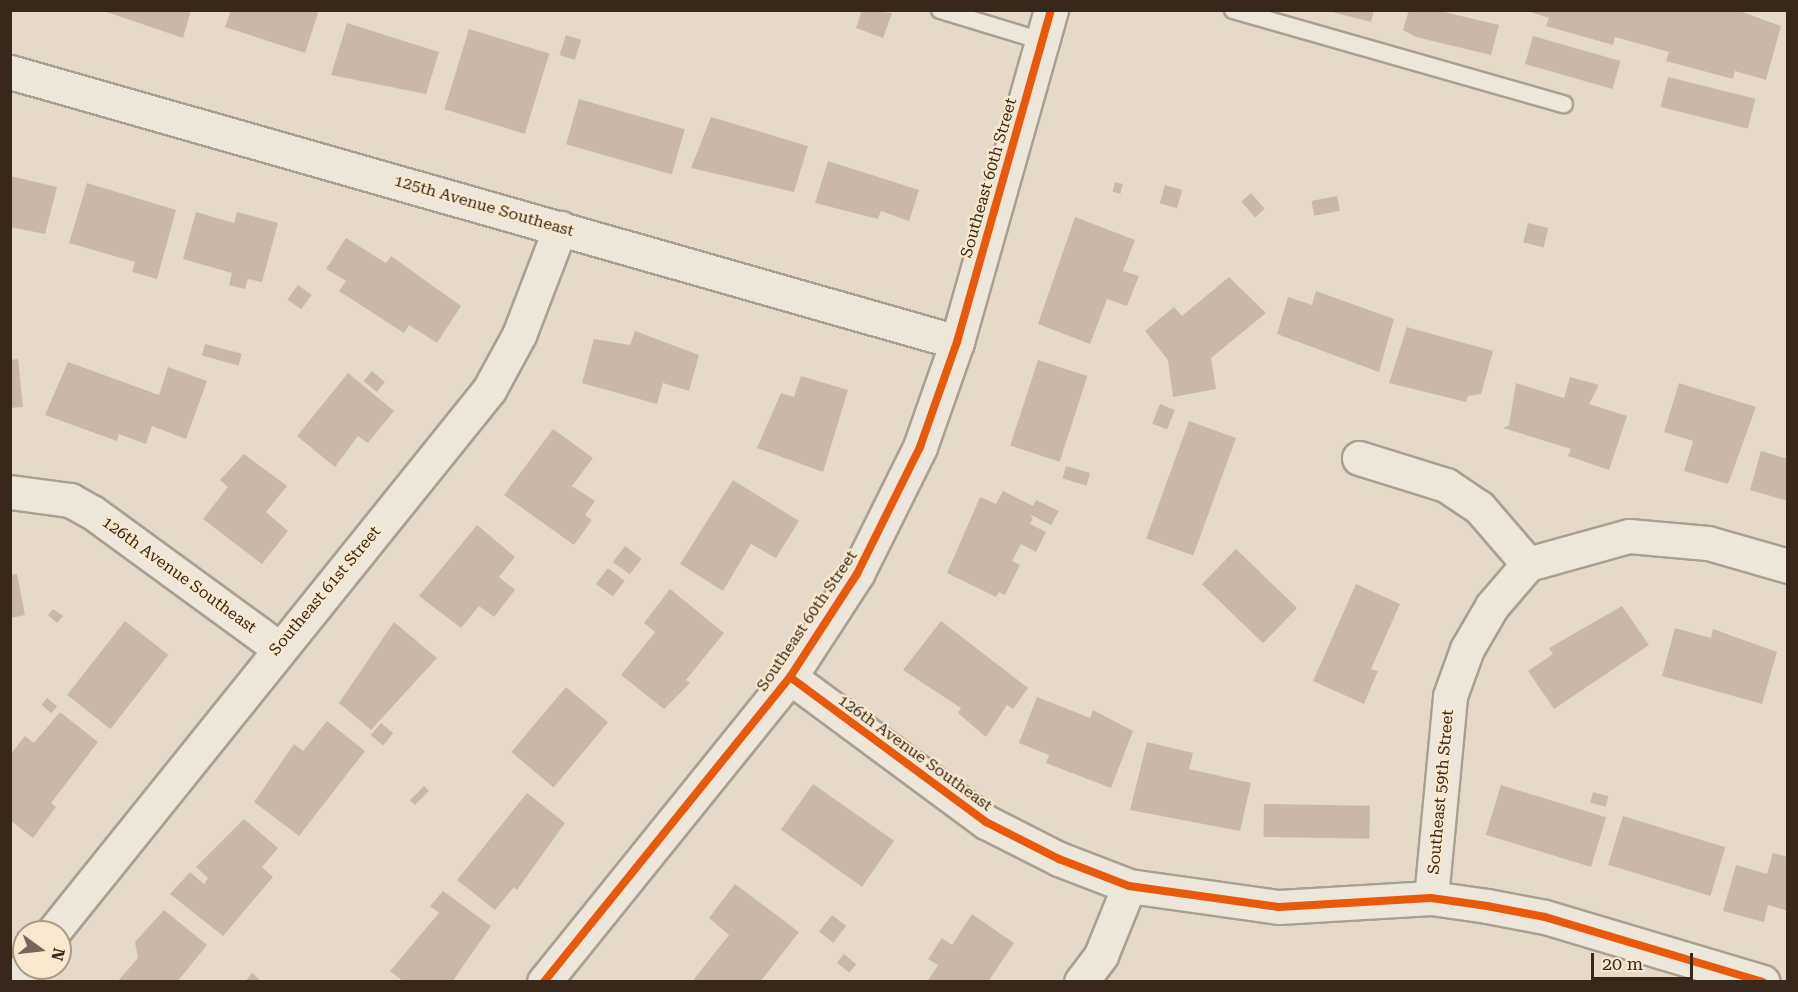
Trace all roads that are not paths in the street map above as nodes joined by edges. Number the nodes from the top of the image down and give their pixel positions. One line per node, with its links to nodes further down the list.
1 (940, 10): 3 (lane)
2 (1233, 10): 5 (lane)
3 (1047, 26): 7 (street, Southeast 60th Street)
4 (10, 72): 6 (street, 125th Avenue Southeast)
5 (1564, 104)
6 (560, 228): 7 (street, 125th Avenue Southeast); 12 (street, Southeast 61st Street)
7 (957, 342): 13 (street, Southeast 60th Street)
8 (1359, 458): 10 (street)
9 (10, 492): 12 (street, 126th Avenue Southeast)
10 (1528, 564): 11 (street); 15 (street, Southeast 59th Street)
11 (1788, 567)
12 (277, 647): 16 (street, Southeast 61st Street)
13 (790, 677): 14 (street, 126th Avenue Southeast); 17 (street, Southeast 60th Street)
14 (1129, 886): 15 (street, 126th Avenue Southeast); 18 (street)
15 (1431, 898): 19 (street, 126th Avenue Southeast)
16 (62, 920)
17 (544, 981)
18 (1080, 981)
19 (1763, 981)

